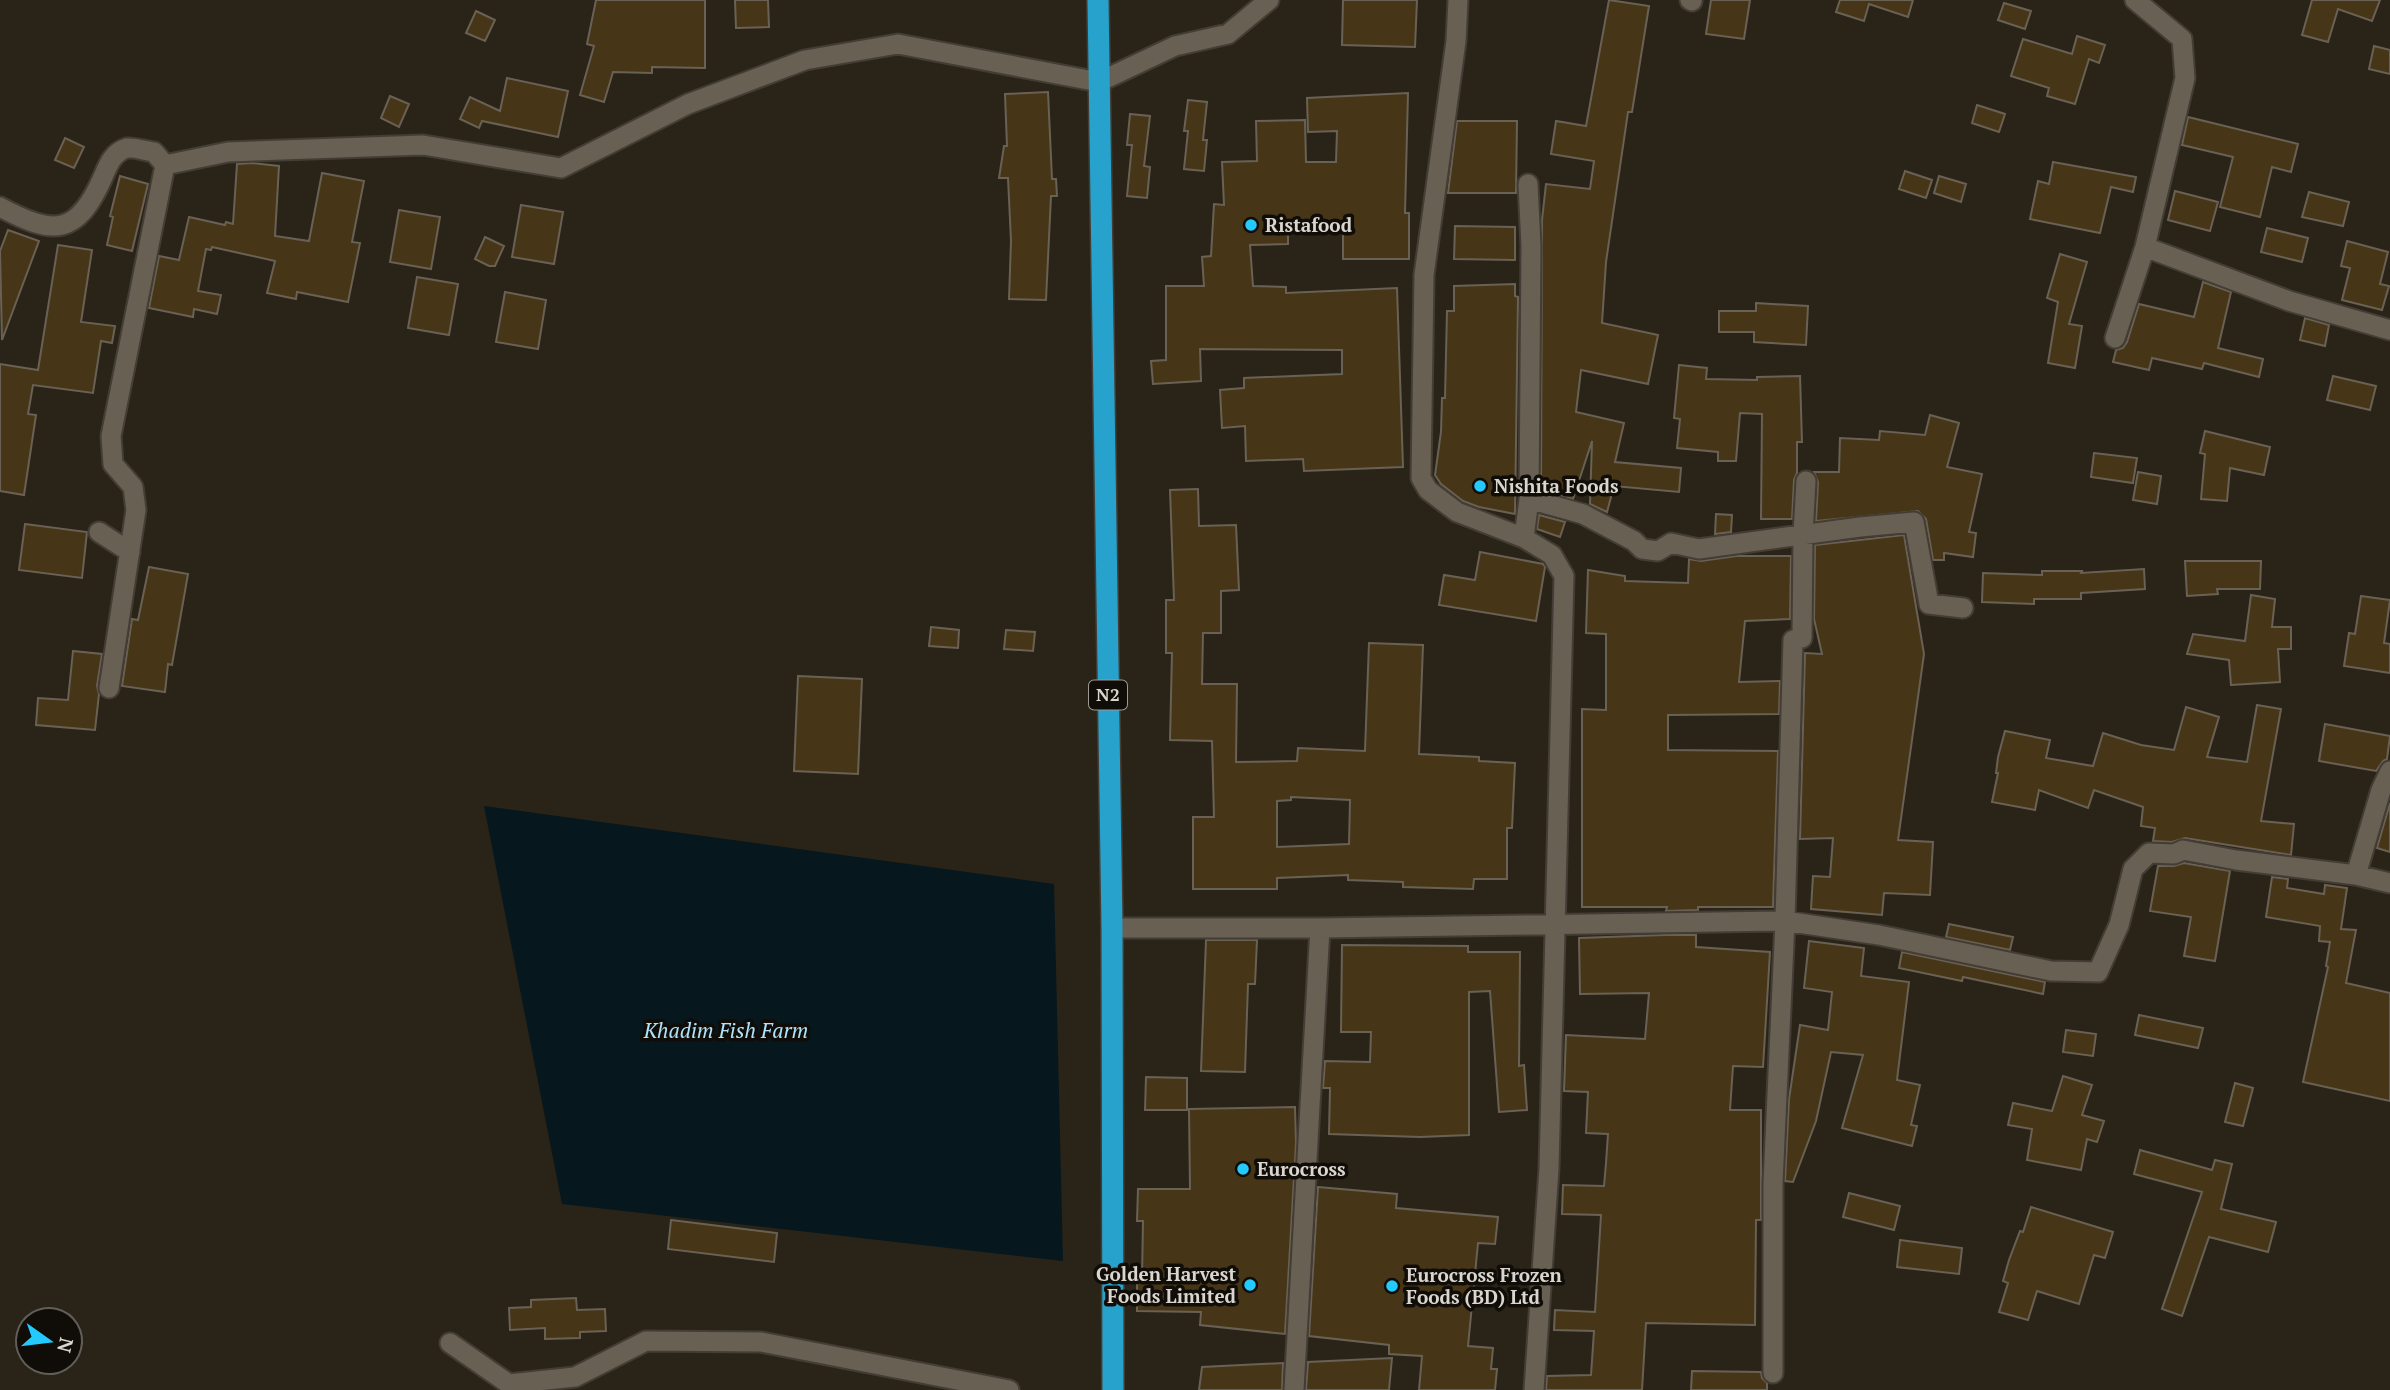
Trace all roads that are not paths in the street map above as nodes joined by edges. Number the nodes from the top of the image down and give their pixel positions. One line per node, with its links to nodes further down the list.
1 (1098, 0): 5 (highway, N2)
2 (1269, 0): 5 (street)
3 (1458, 0): 16 (street)
4 (2135, 0): 9 (street)
5 (1099, 82): 6 (street); 25 (highway, N2)
6 (165, 165): 8 (street); 17 (street)
7 (1528, 184): 13 (street)
8 (0, 207)
9 (2145, 247): 10 (street); 11 (street)
10 (2390, 330)
11 (2115, 338)
12 (1806, 481): 15 (street)
13 (1529, 499): 15 (street); 16 (street)
14 (99, 532): 17 (street)
15 (1802, 534): 18 (street); 23 (street)
16 (1524, 538): 24 (street)
17 (130, 552): 19 (street)
18 (1963, 608)
19 (109, 688)
20 (2390, 771): 21 (street)
21 (2356, 875): 22 (street); 23 (street)
22 (2390, 883)
23 (1785, 921): 24 (street); 28 (street)
24 (1555, 925): 26 (street); 32 (street)
25 (1112, 928): 26 (street); 30 (highway, N2)
26 (1320, 928): 31 (street)
27 (450, 1343): 29 (street)
28 (1773, 1373)
29 (1009, 1390)
30 (1113, 1390)
31 (1294, 1390)
32 (1534, 1390)

